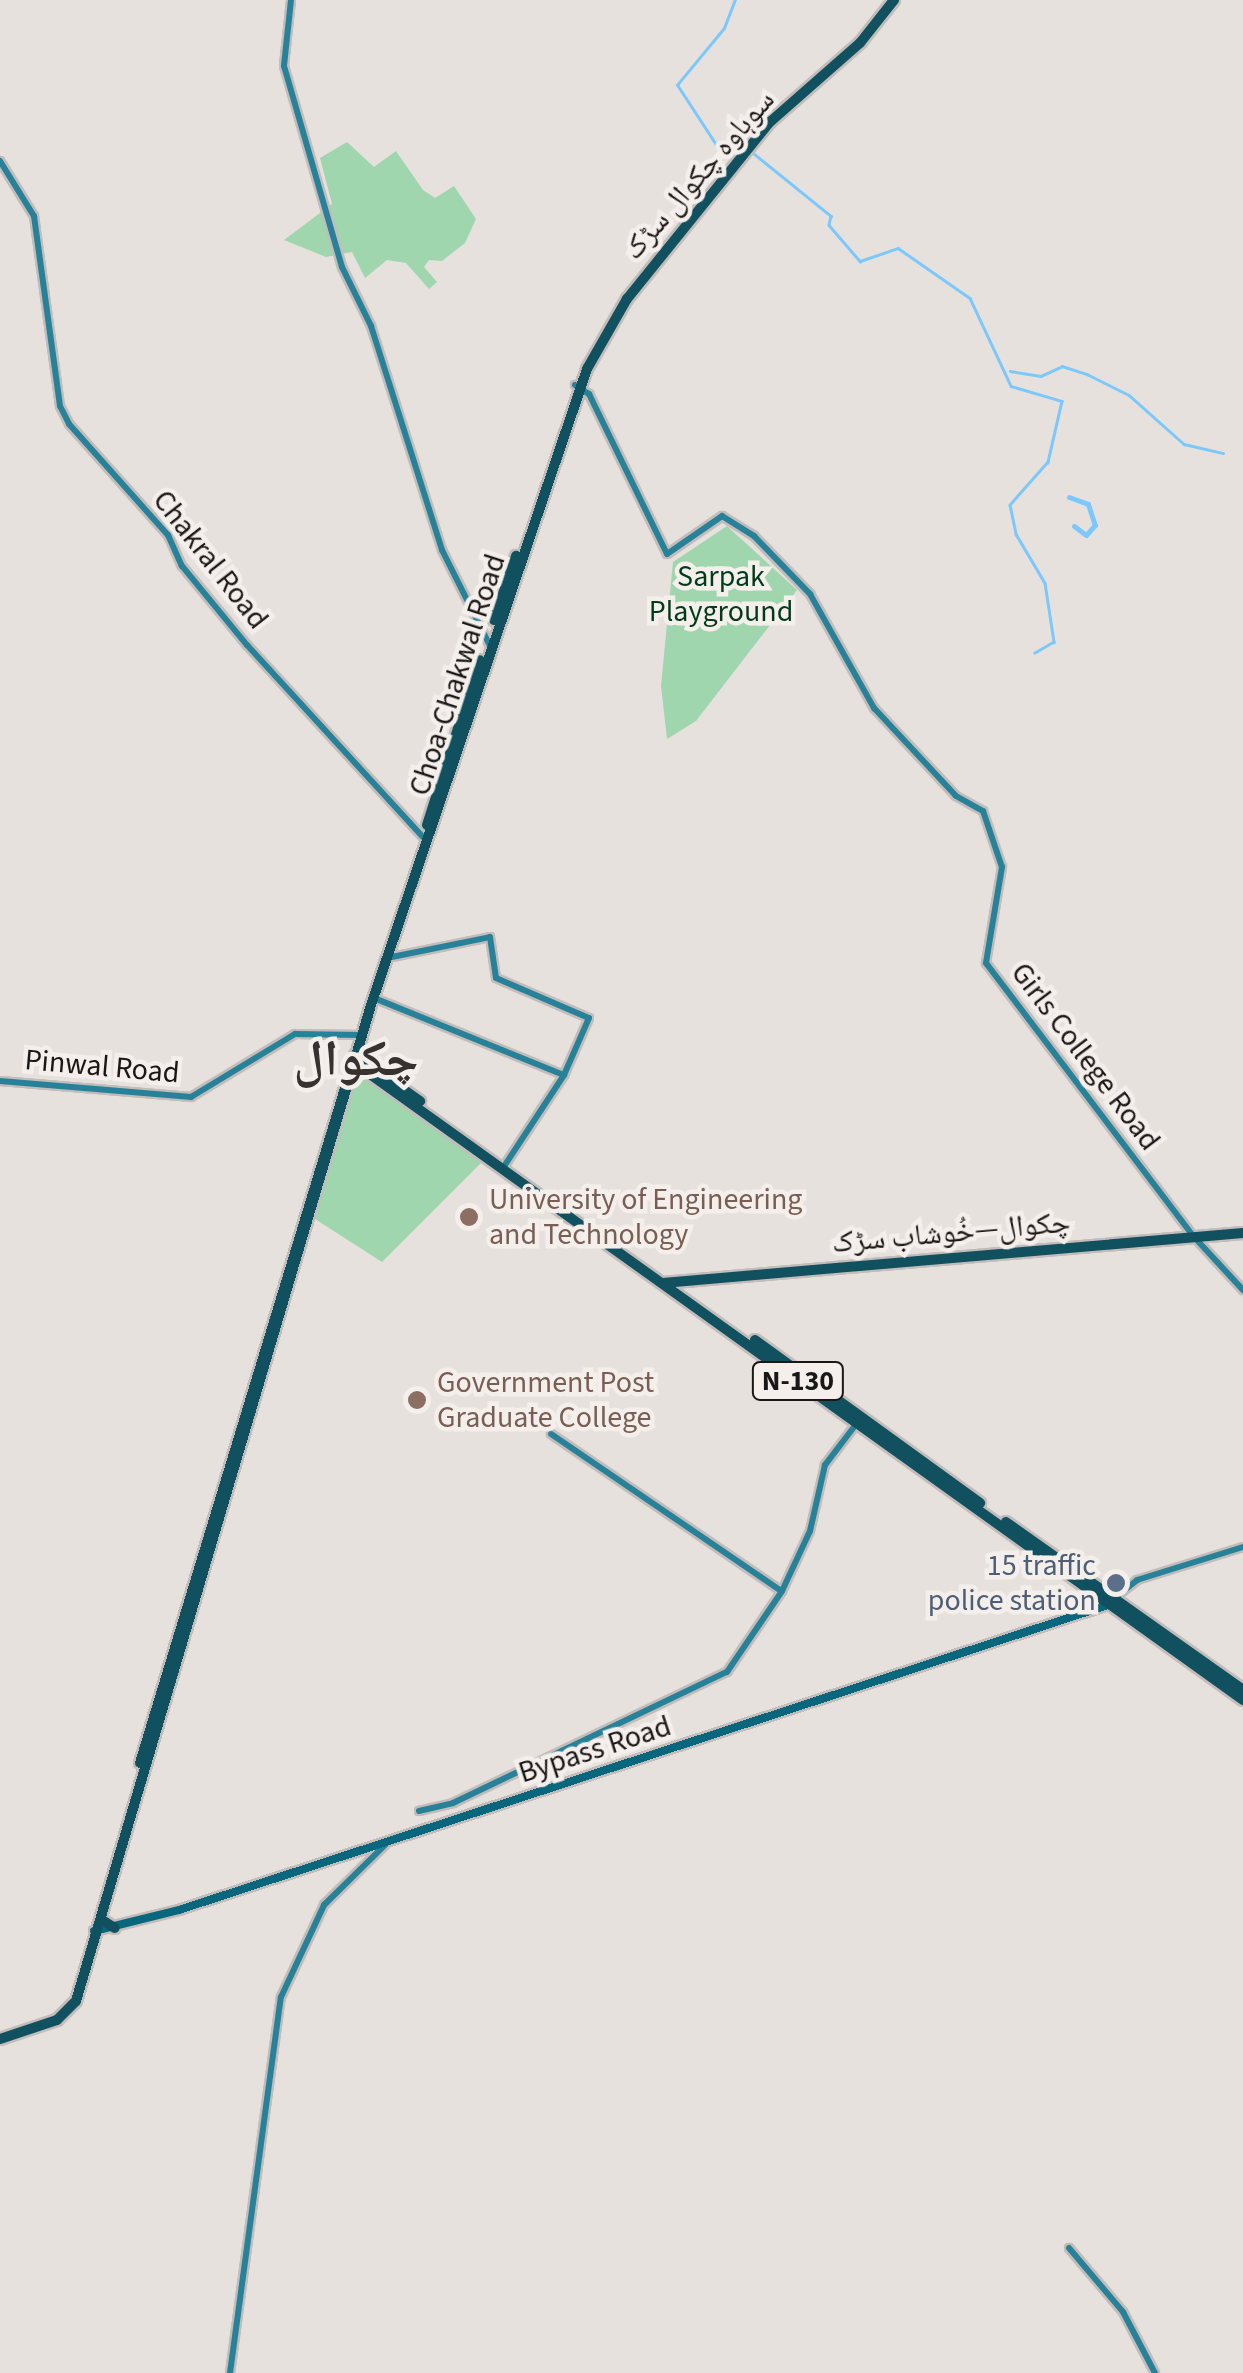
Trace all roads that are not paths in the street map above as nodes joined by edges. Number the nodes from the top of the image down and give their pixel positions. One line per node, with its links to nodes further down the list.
1 (292, 0): 5 (street)
2 (891, 0): 4 (highway, سوہاوہ چکوال سڑک); 4 (highway)
3 (0, 161): 6 (street, Chakral Road)
4 (578, 386): 5 (highway); 17 (street, Girls College Road)
5 (489, 644): 6 (highway); 7 (highway, Choa-Chakwal Road)
6 (423, 837): 7 (highway)
7 (388, 953): 8 (highway, Choa-Chakwal Road); 11 (street)
8 (373, 997): 9 (highway, Choa-Chakwal Road); 11 (street)
9 (361, 1035): 10 (highway, Choa-Chakwal Road); 13 (street, Pinwal Road)
10 (353, 1063): 12 (highway, N-130); 14 (highway); 15 (highway, N-130); 30 (highway)
11 (564, 1074): 15 (street)
12 (378, 1080): 14 (highway); 15 (highway, N-130)
13 (0, 1081)
14 (342, 1110): 30 (highway)
15 (506, 1166): 18 (highway, N-130)
16 (1243, 1233): 17 (highway, چکوال—خُوشاب سڑک)
17 (1194, 1238): 18 (highway, چکوال—خُوشاب سڑک); 19 (street, Girls College Road)
18 (668, 1282): 20 (highway, N-130)
19 (1243, 1290)
20 (725, 1322): 21 (highway, N-130); 25 (highway, N-130)
21 (857, 1424): 24 (street); 25 (highway, N-130)
22 (552, 1434): 24 (street)
23 (1243, 1548): 25 (street)
24 (782, 1592): 28 (street)
25 (1109, 1602): 26 (highway, N-130); 27 (highway, N-130); 29 (main road, Bypass Road)
26 (1243, 1690)
27 (1243, 1700)
28 (419, 1812)
29 (390, 1840): 31 (main road, Bypass Road); 34 (street)
30 (98, 1927): 31 (highway); 32 (highway)
31 (115, 1928)
32 (0, 2036)
33 (1070, 2248): 35 (street)
34 (230, 2373)
35 (1155, 2373)

